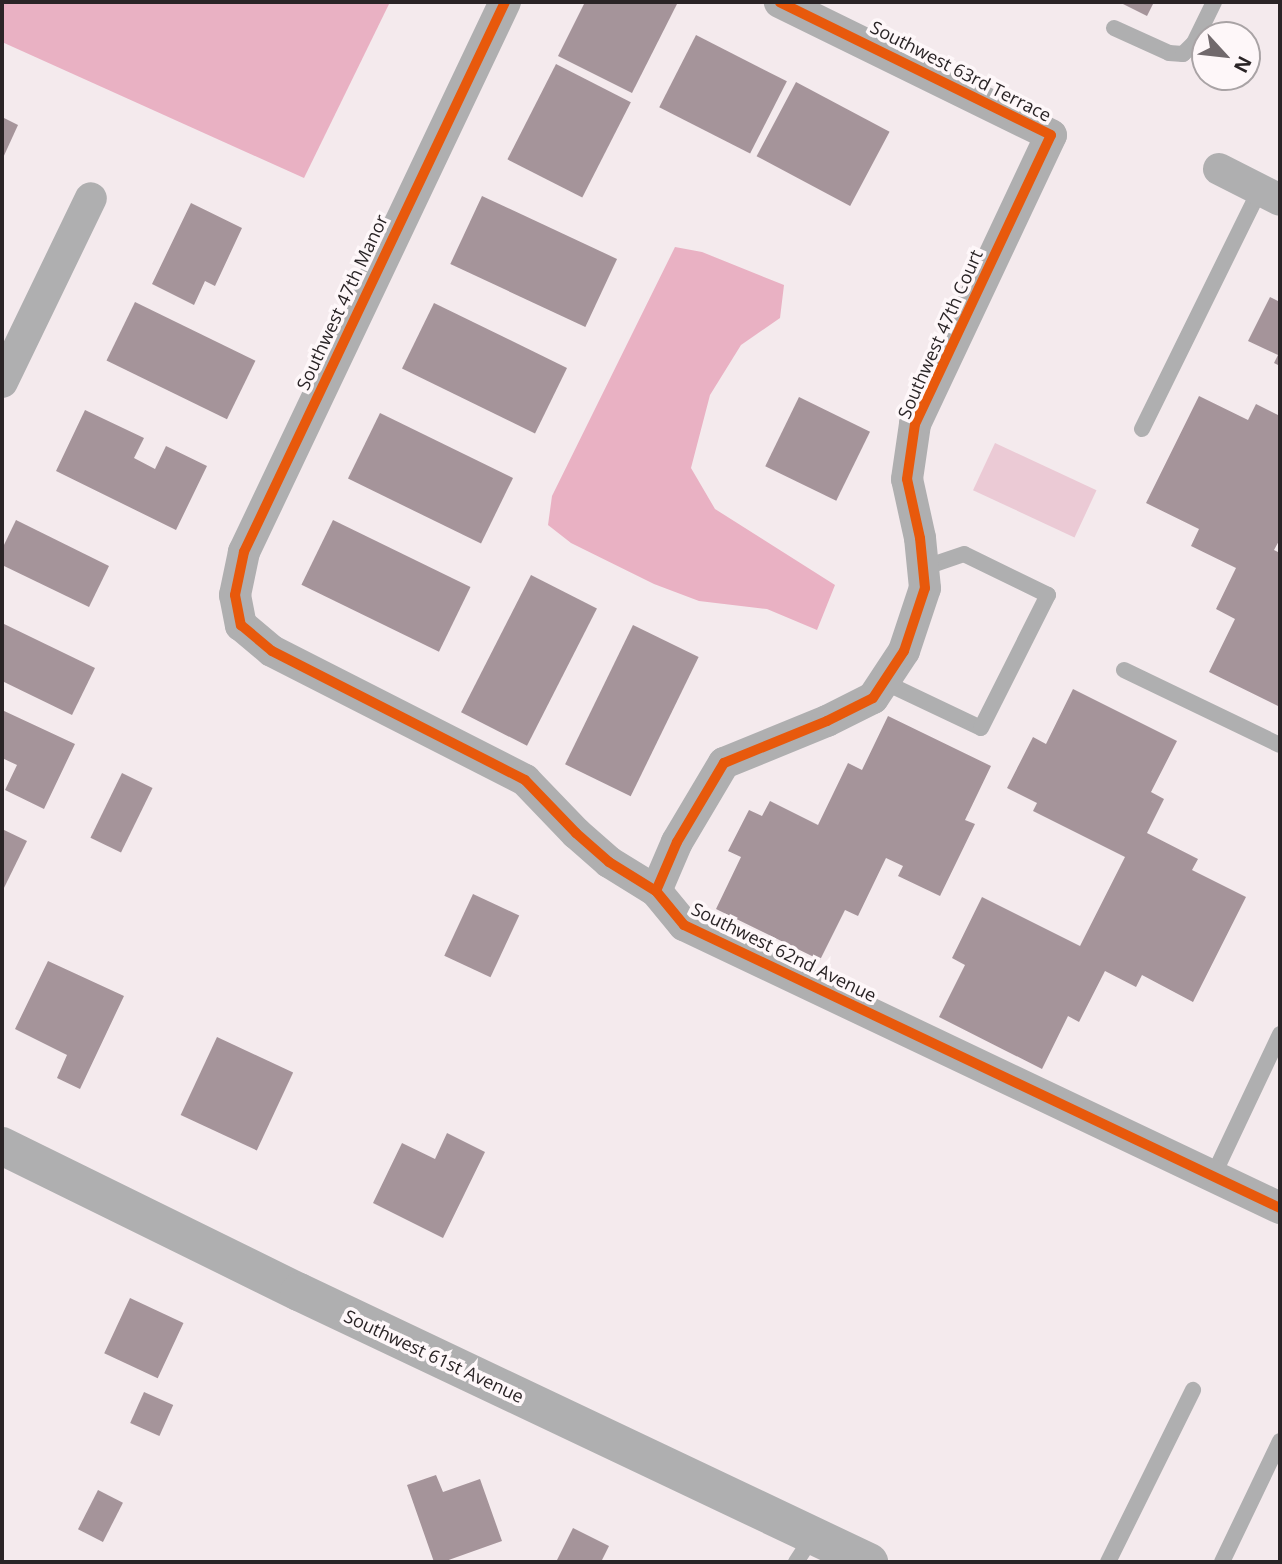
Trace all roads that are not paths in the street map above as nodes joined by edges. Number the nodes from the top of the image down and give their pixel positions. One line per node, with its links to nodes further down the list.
1 (505, 2): 12 (street, Southwest 47th Manor)
2 (780, 2): 5 (street, Southwest 63rd Terrace)
3 (1214, 2): 4 (lane)
4 (1114, 28)
5 (1051, 135): 11 (street, Southwest 47th Court)
6 (1219, 169): 7 (street)
7 (1270, 194): 10 (lane)
8 (91, 198): 9 (street)
9 (2, 382)
10 (1142, 429)
11 (923, 568): 14 (street, Southwest 47th Court); 14 (lane)
12 (241, 625): 16 (street, Southwest 62nd Avenue)
13 (1124, 670): 15 (lane)
14 (884, 682): 16 (street, Southwest 47th Court)
15 (1280, 746)
16 (656, 891): 19 (street, Southwest 62nd Avenue)
17 (1280, 1034): 19 (lane)
18 (2, 1146): 23 (street, Southwest 61st Avenue)
19 (1213, 1177): 20 (street, Southwest 62nd Avenue)
20 (1280, 1208)
21 (1192, 1390): 25 (lane)
22 (1280, 1441): 26 (lane)
23 (805, 1549): 24 (street, Southwest 61st Avenue)
24 (869, 1562)
25 (1108, 1562)
26 (1222, 1562)

